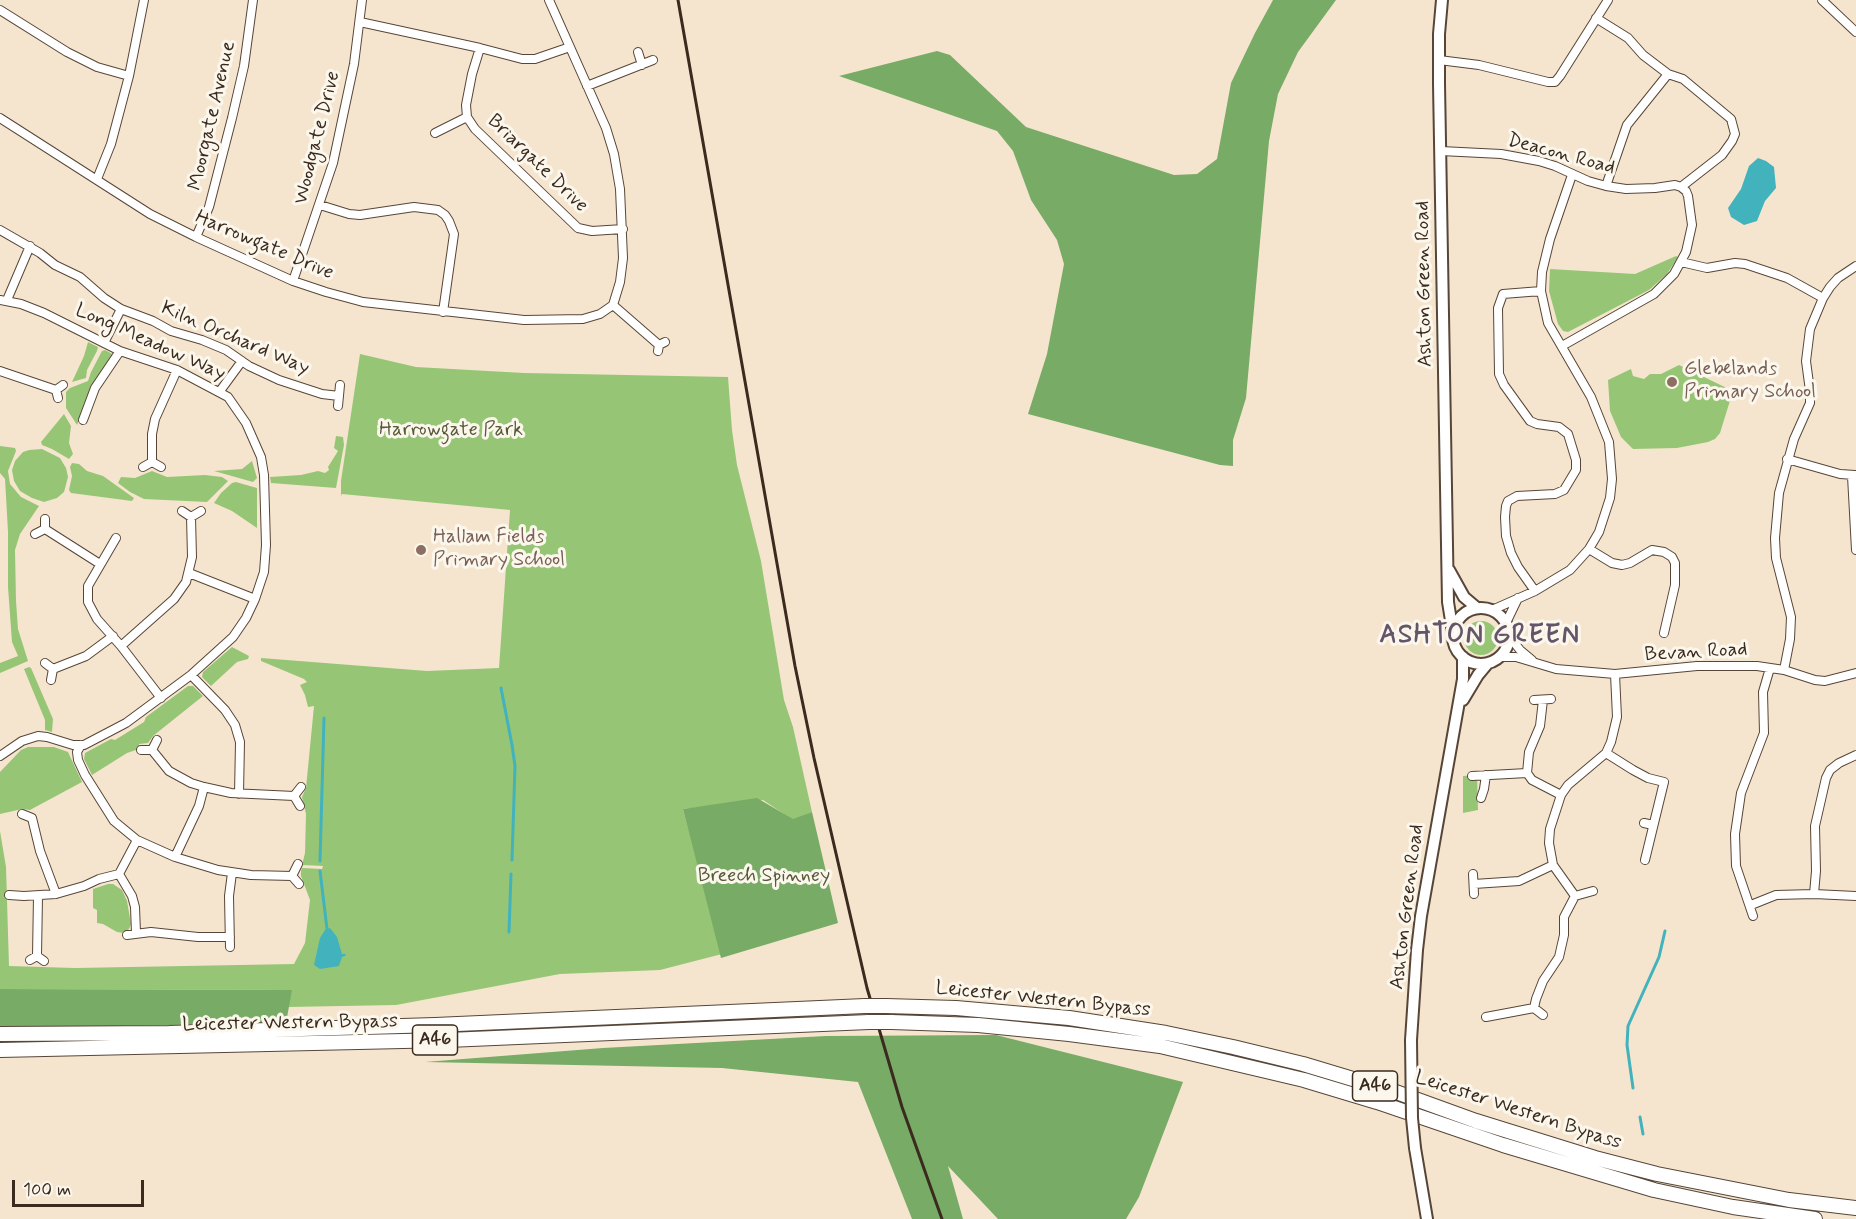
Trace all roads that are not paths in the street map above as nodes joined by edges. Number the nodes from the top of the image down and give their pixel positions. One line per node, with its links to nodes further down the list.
1 (144, 0): 19 (street)
2 (253, 0): 32 (street, Moorgate Avenue)
3 (362, 0): 10 (street, Woodgate Drive)
4 (549, 0): 12 (street)
5 (1442, 0): 16 (street, Ashton Green Road)
6 (1608, 0): 9 (street)
7 (1822, 0): 11 (street)
8 (0, 10): 19 (street)
9 (1596, 18): 16 (street); 18 (street)
10 (360, 22): 13 (street); 29 (street, Woodgate Drive)
11 (1856, 32)
12 (570, 47): 13 (street); 20 (street)
13 (480, 48): 21 (street, Briargate Drive)
14 (638, 52): 17 (street)
15 (654, 60): 17 (street)
16 (1439, 60): 24 (street, Ashton Green Road)
17 (642, 65): 20 (street)
18 (1668, 74): 27 (street); 28 (street)
19 (129, 76): 26 (street)
20 (587, 86): 30 (street)
21 (467, 117): 23 (street, Briargate Drive); 30 (street, Briargate Drive)
22 (0, 118): 26 (street, Harrowgate Drive)
23 (434, 133)
24 (1441, 151): 25 (street, Deacon Road); 75 (street, Ashton Green Road)
25 (1572, 175): 27 (street, Deacon Road); 37 (street)
26 (97, 179): 32 (street, Harrowgate Drive)
27 (1606, 186): 28 (street, Deacon Road)
28 (1681, 187): 34 (street)
29 (320, 205): 36 (street, Woodgate Drive); 42 (street)
30 (623, 229): 40 (street)
31 (0, 230): 33 (street, Kiln Orchard Way)
32 (196, 237): 36 (street, Harrowgate Drive)
33 (30, 246): 39 (street); 41 (street, Kiln Orchard Way)
34 (1681, 262): 38 (street); 45 (street)
35 (1856, 267): 38 (street)
36 (293, 281): 42 (street, Harrowgate Drive)
37 (1541, 291): 45 (street); 56 (street)
38 (1823, 298): 58 (street)
39 (4, 300): 43 (street, Long Meadow Way)
40 (613, 305): 42 (street, Harrowgate Drive); 44 (street)
41 (121, 309): 43 (street); 47 (street, Kiln Orchard Way)
42 (443, 312)
43 (104, 343): 46 (street, Long Meadow Way)
44 (660, 346)
45 (1562, 346): 72 (street)
46 (120, 351): 48 (street, Long Meadow Way); 55 (street)
47 (242, 361): 52 (street); 53 (street, Kiln Orchard Way)
48 (177, 370): 52 (street, Long Meadow Way); 59 (street)
49 (0, 371): 51 (street)
50 (340, 385): 53 (street)
51 (59, 391)
52 (220, 391): 79 (street, Long Meadow Way)
53 (339, 396): 54 (street)
54 (338, 406)
55 (83, 420)
56 (1537, 424): 57 (street); 64 (street)
57 (1534, 435)
58 (1787, 459): 62 (street); 97 (street)
59 (152, 462): 60 (street); 61 (street)
60 (143, 467)
61 (161, 467)
62 (1854, 475): 73 (street)
63 (1501, 496): 64 (street)
64 (1508, 501): 77 (street)
65 (182, 511): 67 (street)
66 (201, 511): 67 (street)
67 (191, 517): 76 (street)
68 (45, 519): 69 (street)
69 (45, 529): 70 (street); 74 (street)
70 (35, 534)
71 (116, 538): 74 (street)
72 (1589, 549): 77 (street); 80 (street)
73 (1856, 550)
74 (100, 564): 87 (street)
75 (1448, 567): 82 (street, Ashton Green Road); 85 (street, Ashton Green Road)
76 (189, 573): 79 (street); 89 (street)
77 (1535, 591): 78 (street)
78 (1518, 598): 83 (street); 84 (street)
79 (255, 599): 100 (street, Long Meadow Way)
80 (1673, 601): 81 (street); 86 (street)
81 (1684, 603)
82 (1477, 608): 83 (street); 85 (street)
83 (1492, 610): 84 (street)
84 (1506, 623): 88 (street)
85 (1453, 633): 90 (street, Ashton Green Road)
86 (1664, 633)
87 (113, 636): 89 (street); 96 (street)
88 (1509, 636): 91 (street); 94 (street)
89 (121, 646): 102 (street)
90 (1462, 657): 93 (street); 104 (street, Ashton Green Road)
91 (1500, 657): 93 (street, Ashton Green Road); 94 (street, Bevan Road)
92 (45, 663): 96 (street)
93 (1488, 663): 104 (street, Ashton Green Road)
94 (1535, 663): 99 (street, Bevan Road)
95 (1770, 668): 97 (street, Bevan Road); 99 (street, Bevan Road); 146 (street)
96 (54, 669): 101 (street)
97 (1784, 670): 98 (street, Bevan Road)
98 (1856, 673)
99 (1615, 674): 109 (street)
100 (191, 675): 102 (street, Long Meadow Way); 119 (street)
101 (51, 680)
102 (161, 698): 106 (street, Long Meadow Way)
103 (1543, 700): 113 (street)
104 (1458, 708): 159 (street, Ashton Green Road, bridge)
105 (157, 740): 108 (street)
106 (81, 746): 111 (street); 127 (street)
107 (141, 750): 108 (street)
108 (152, 750): 117 (street)
109 (1606, 753): 116 (street); 120 (street)
110 (1856, 754): 141 (street)
111 (0, 756)
112 (1667, 771): 116 (street)
113 (1527, 773): 114 (street); 120 (street)
114 (1486, 775): 115 (street); 122 (street)
115 (1472, 776)
116 (1664, 782): 126 (street)
117 (204, 787): 119 (street); 128 (street)
118 (301, 787): 121 (street)
119 (239, 794): 121 (street)
120 (1561, 795): 131 (street)
121 (294, 796): 123 (street)
122 (1481, 798)
123 (300, 806)
124 (22, 814): 139 (street)
125 (1644, 823): 126 (street)
126 (1653, 825): 129 (street)
127 (137, 840): 128 (street); 133 (street)
128 (175, 857): 132 (street)
129 (1645, 860)
130 (298, 864): 135 (street)
131 (1553, 865): 137 (street); 144 (street)
132 (232, 873): 135 (street); 150 (street)
133 (119, 874): 139 (street); 148 (street)
134 (1473, 874): 137 (street)
135 (292, 876): 136 (street)
136 (299, 884)
137 (1474, 884): 140 (street)
138 (1593, 891): 144 (street)
139 (56, 894): 143 (street)
140 (1474, 894)
141 (1814, 894): 145 (street); 146 (street)
142 (9, 895): 143 (street)
143 (38, 896): 152 (street)
144 (1575, 896): 153 (street)
145 (1856, 896)
146 (1751, 905): 147 (street)
147 (1753, 916)
148 (136, 933): 149 (street); 150 (street)
149 (127, 935)
150 (230, 937): 151 (street)
151 (230, 947)
152 (37, 959)
153 (1534, 1008): 154 (street); 155 (street)
154 (1543, 1015)
155 (1486, 1017)
156 (0, 1034): 158 (highway, Leicester Western Bypass / A46, bridge)
157 (0, 1050): 160 (highway, Leicester Western Bypass / A46, bridge)
158 (1856, 1208)
159 (1427, 1219)
160 (1815, 1219)

